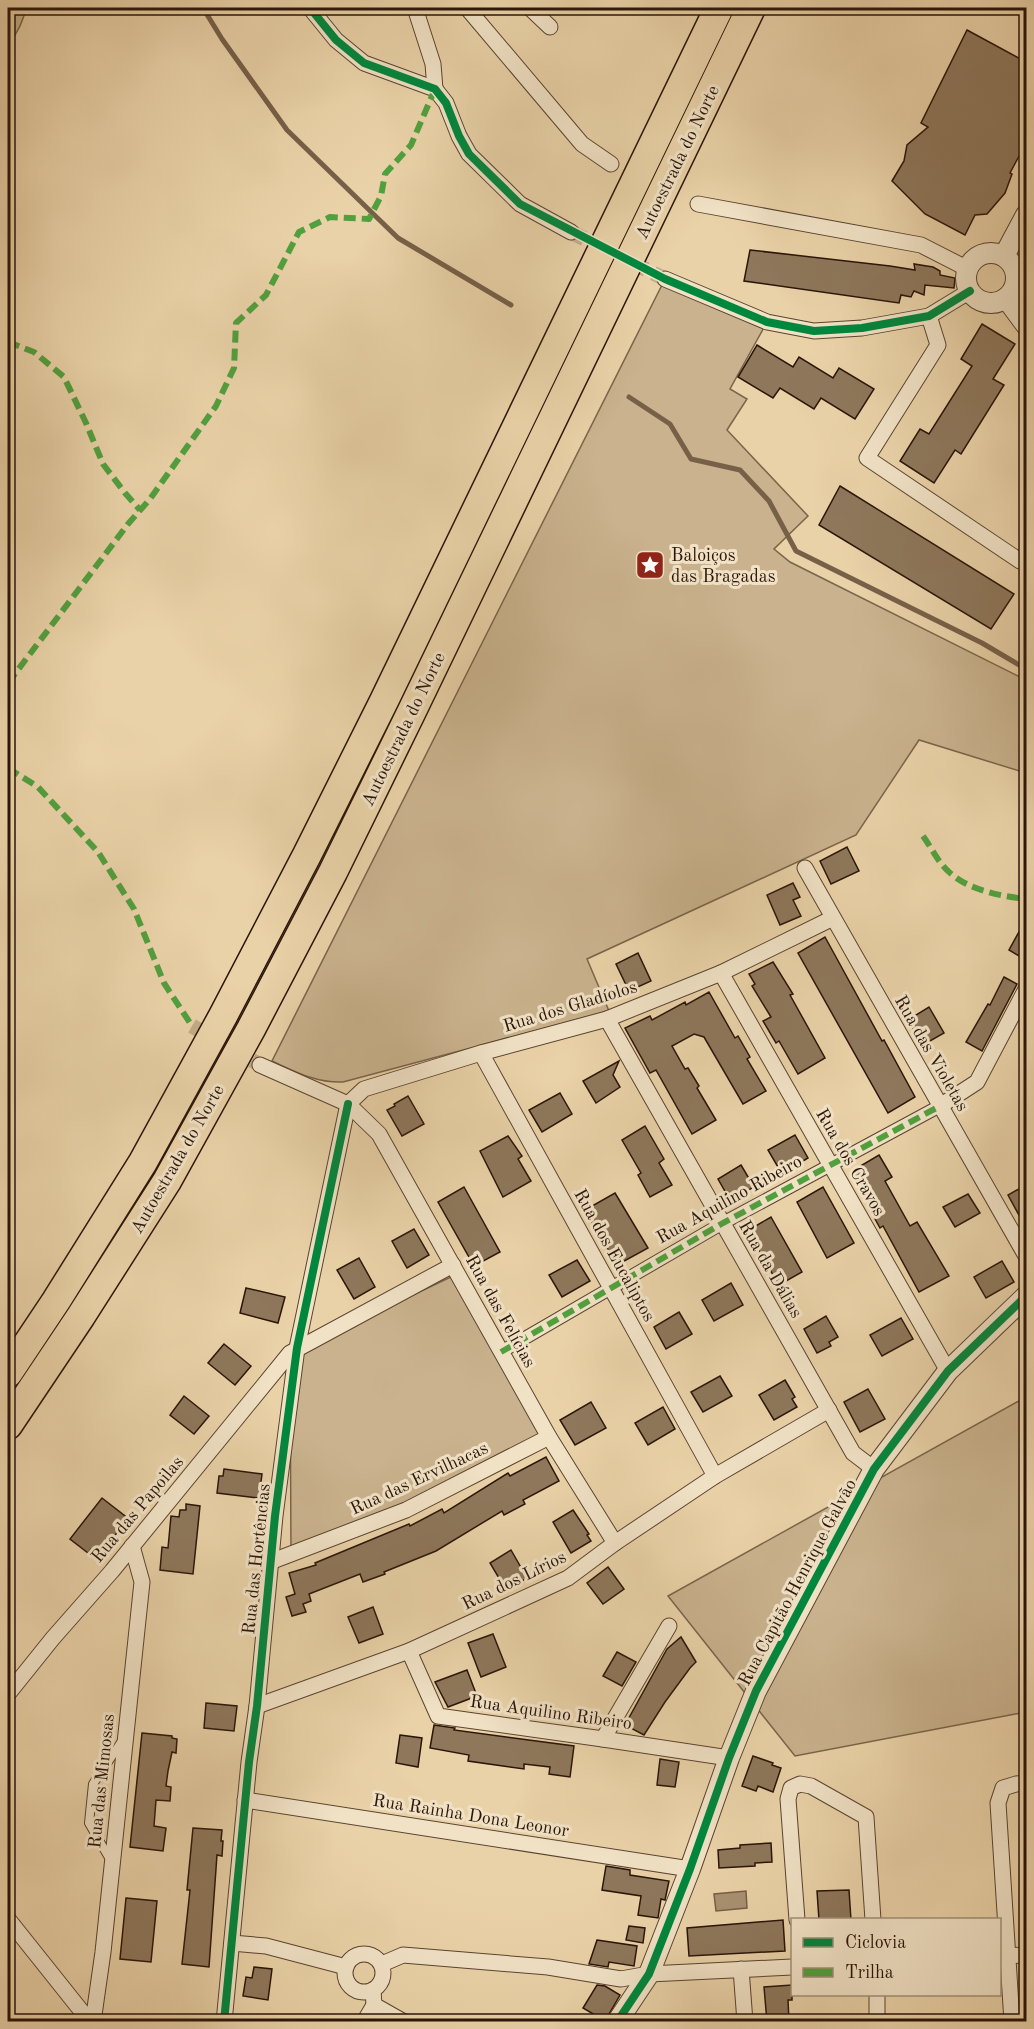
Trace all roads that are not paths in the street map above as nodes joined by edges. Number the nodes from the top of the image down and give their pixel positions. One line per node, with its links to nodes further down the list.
1 (310, 8): 8 (street)
2 (415, 8): 8 (street)
3 (467, 8): 9 (street)
4 (530, 8): 7 (street)
5 (718, 8): 39 (highway, Autoestrada do Norte)
6 (751, 8): 41 (highway, Autoestrada do Norte)
7 (550, 27)
8 (435, 89): 12 (street)
9 (611, 164)
10 (698, 204): 14 (street)
11 (1026, 215): 13 (street)
12 (571, 231)
13 (1004, 256): 14 (street); 17 (street)
14 (968, 269): 16 (street)
15 (665, 279): 18 (street)
16 (970, 291): 17 (street); 18 (street)
17 (1006, 297): 19 (street)
18 (929, 316): 20 (street)
19 (1026, 325)
20 (1020, 561)
21 (805, 868): 22 (street, Rua das Violetas)
22 (833, 918): 23 (street, Rua dos Gladíolos); 29 (street, Rua das Violetas)
23 (721, 973): 25 (street, Rua dos Gladíolos); 30 (street, Rua dos Cravos)
24 (1026, 989): 29 (street, Rua Aquilino Ribeiro)
25 (607, 1019): 26 (street, Rua dos Gladíolos); 31 (street, Rua da Dálias)
26 (481, 1053): 28 (street, Rua dos Gladíolos); 34 (street, Rua dos Eucaliptos)
27 (260, 1065): 28 (street)
28 (348, 1104): 33 (street, Rua das Felícias); 36 (street, Rua das Hortências)
29 (939, 1106): 30 (street, Rua Aquilino Ribeiro); 32 (street, Rua das Violetas)
30 (830, 1164): 31 (street, Rua Aquilino Ribeiro); 38 (street, Rua dos Cravos)
31 (723, 1223): 34 (street, Rua Aquilino Ribeiro); 40 (street, Rua da Dálias)
32 (1026, 1256)
33 (453, 1266): 36 (street); 37 (street, Rua das Felícias)
34 (611, 1288): 37 (street, Rua Aquilino Ribeiro); 44 (street, Rua dos Eucaliptos)
35 (1026, 1296): 38 (street, Rua Capitão Henrique Galvão)
36 (297, 1348): 46 (street, Rua das Papoilas); 47 (street, Rua das Hortências)
37 (501, 1352): 42 (street, Rua das Felícias)
38 (948, 1371): 43 (street, Rua Capitão Henrique Galvão)
39 (8, 1373)
40 (829, 1410): 43 (street, Rua da Dálias); 44 (street, Rua dos Lírios)
41 (8, 1425)
42 (549, 1437): 45 (street, Rua das Felícias); 47 (street, Rua das Ervilhacas)
43 (874, 1469): 54 (street, Rua Capitão Henrique Galvão)
44 (715, 1476): 45 (street, Rua dos Lírios)
45 (615, 1543): 49 (street, Rua dos Lírios)
46 (132, 1546): 50 (street, Rua das Papoilas); 52 (street, Rua das Mimosas)
47 (270, 1562): 51 (street, Rua das Hortências)
48 (669, 1626): 53 (street)
49 (409, 1650): 51 (street, Rua dos Lírios); 53 (street, Rua Aquilino Ribeiro)
50 (8, 1694)
51 (257, 1706): 56 (street, Rua das Hortências)
52 (126, 1735): 57 (street, Rua das Mimosas); 57 (lane)
53 (603, 1739): 54 (street, Rua Aquilino Ribeiro)
54 (729, 1758): 58 (street, Rua Capitão Henrique Galvão)
55 (1026, 1783): 64 (street)
56 (245, 1800): 58 (street, Rua Rainha Dona Leonor); 62 (street, Rua das Hortências)
57 (112, 1862): 72 (street, Rua das Mimosas)
58 (690, 1869): 69 (street, Rua Capitão Henrique Galvão)
59 (797, 1918): 60 (street)
60 (873, 1918)
61 (8, 1919): 72 (street)
62 (232, 1942): 66 (street); 73 (street, Rua das Hortências)
63 (1026, 1955): 64 (street)
64 (1004, 1956): 79 (street)
65 (382, 1964): 66 (street); 69 (street); 71 (street)
66 (346, 1967): 71 (street)
67 (791, 1967): 68 (street)
68 (741, 1970): 69 (street); 77 (street)
69 (649, 1974): 76 (street, Rua Capitão Henrique Galvão)
70 (877, 1996): 78 (street)
71 (374, 1998): 74 (street); 75 (street)
72 (93, 2021)
73 (224, 2022)
74 (364, 2022)
75 (404, 2022)
76 (617, 2022)
77 (745, 2022)
78 (878, 2022)
79 (1012, 2022)

